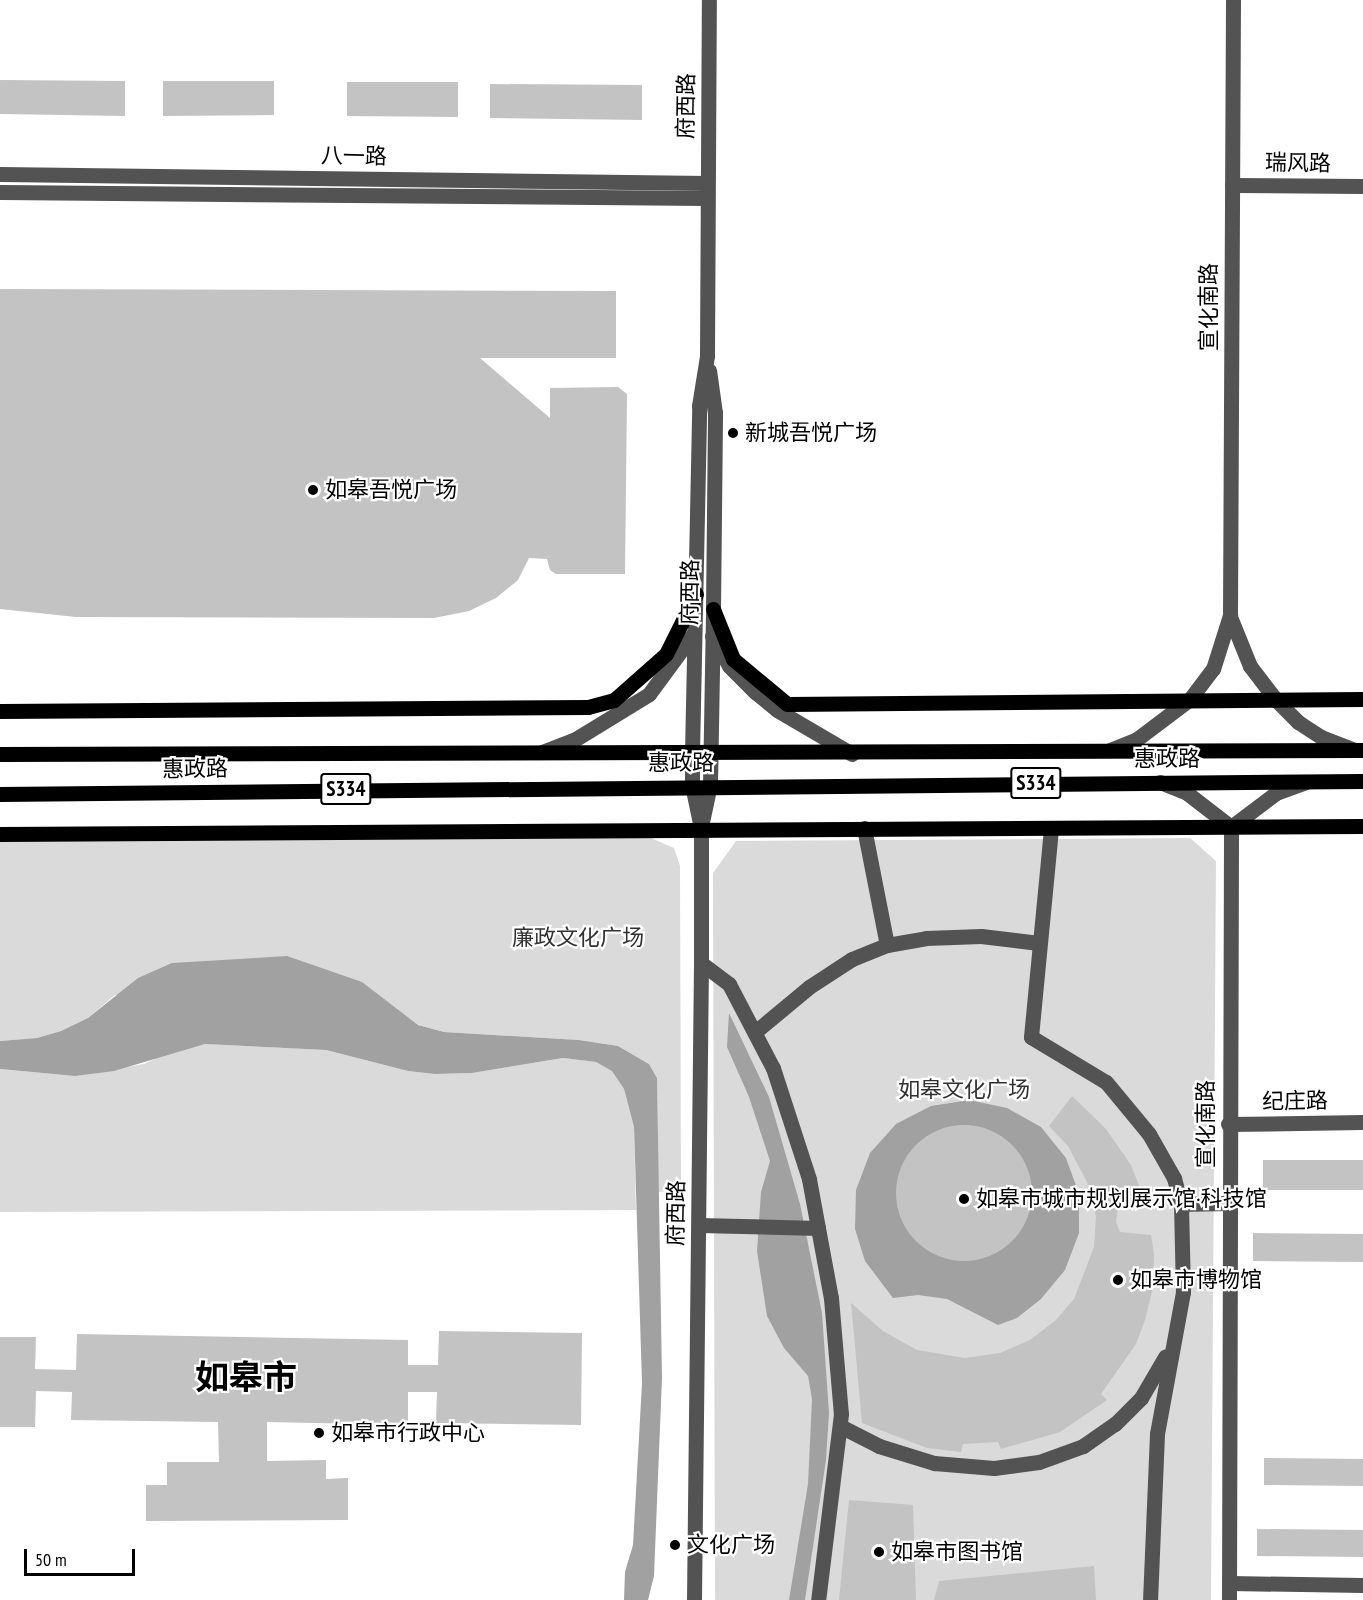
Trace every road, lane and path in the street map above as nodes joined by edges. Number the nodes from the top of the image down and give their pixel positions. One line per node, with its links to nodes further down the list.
1 (709, 0): 4 (street, 府西路)
2 (1233, 0): 5 (street, 宣化南路)
3 (0, 174): 4 (street, 八一路)
4 (707, 183): 8 (street, 府西路)
5 (1232, 185): 6 (street, 瑞风路); 12 (street, 宣化南路)
6 (1363, 186)
7 (0, 192): 8 (street, 八一路)
8 (707, 198): 9 (street, 府西路)
9 (706, 356): 10 (street, 府西路); 11 (street, 府西路)
10 (696, 594): 13 (street, 府西路); 18 (main road)
11 (713, 609): 14 (street, 府西路); 15 (main road)
12 (1230, 615): 15 (street); 16 (street)
13 (696, 630): 21 (street); 22 (street, 府西路)
14 (712, 636): 23 (street, 府西路); 25 (street)
15 (1190, 699): 16 (main road); 20 (street)
16 (1276, 699): 17 (main road); 19 (street)
17 (1363, 699)
18 (0, 711)
19 (1359, 750): 20 (main road, 惠政路 / S334)
20 (1107, 751): 25 (main road, 惠政路 / S334)
21 (540, 752): 22 (main road, 惠政路 / S334); 24 (main road, 惠政路 / S334)
22 (692, 753): 23 (main road, 惠政路 / S334); 29 (street, 府西路)
23 (711, 753): 25 (main road, 惠政路 / S334); 30 (street, 府西路)
24 (0, 754)
25 (852, 754)
26 (1310, 781): 27 (main road, 惠政路 / S334); 28 (main road, 惠政路 / S334); 33 (street)
27 (1363, 781)
28 (1158, 782): 30 (main road, 惠政路 / S334); 33 (street)
29 (692, 785): 30 (main road, 惠政路 / S334); 31 (main road, 惠政路 / S334); 34 (street, 府西路)
30 (710, 785): 34 (street, 府西路)
31 (0, 794)
32 (1363, 826): 33 (main road)
33 (1231, 827): 36 (main road); 43 (street, 宣化南路)
34 (700, 828): 35 (main road); 37 (main road); 40 (street, 府西路)
35 (864, 828): 36 (main road); 39 (street)
36 (1052, 829): 38 (street)
37 (0, 834)
38 (1039, 942): 39 (street); 45 (street)
39 (887, 945): 41 (street)
40 (701, 963): 41 (street); 46 (street, 府西路)
41 (755, 1032): 47 (street)
42 (1363, 1122): 43 (street, 纪庄路)
43 (1228, 1124): 44 (street, 宣化南路)
44 (1230, 1203): 45 (street); 50 (street, 宣化南路)
45 (1181, 1204): 48 (street)
46 (699, 1225): 47 (street); 52 (street, 府西路)
47 (818, 1228): 49 (street)
48 (1171, 1347): 49 (street); 54 (street)
49 (840, 1426): 53 (street)
50 (1230, 1582): 51 (street); 55 (street, 宣化南路)
51 (1363, 1585)
52 (694, 1600)
53 (818, 1600)
54 (1150, 1600)
55 (1229, 1600)

